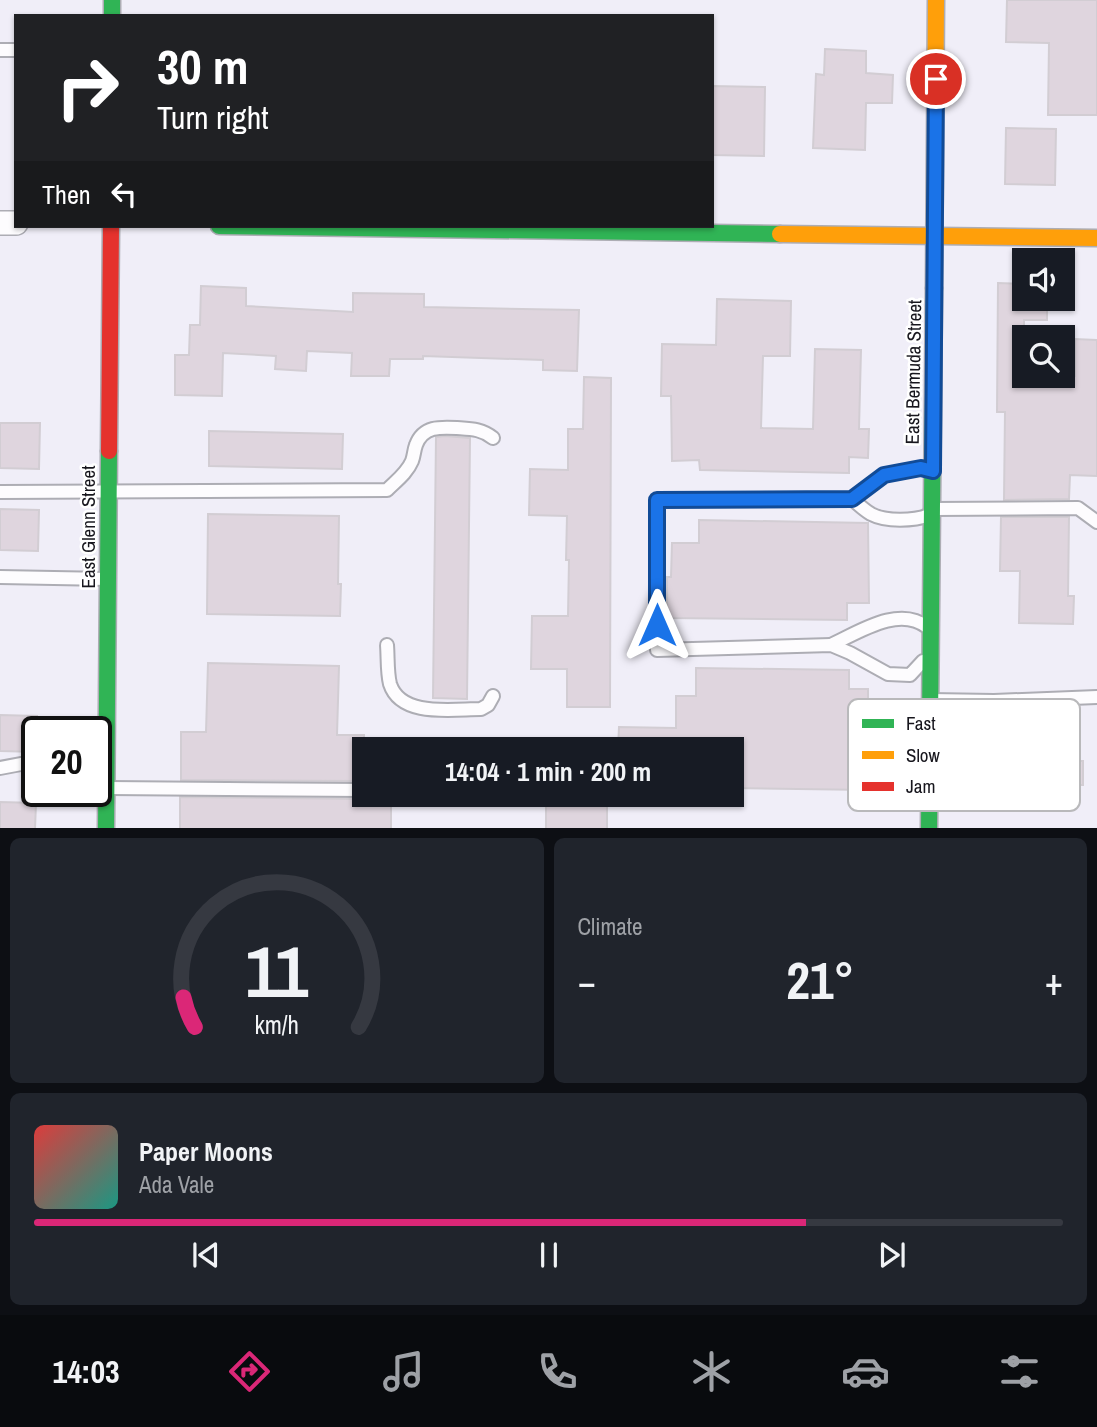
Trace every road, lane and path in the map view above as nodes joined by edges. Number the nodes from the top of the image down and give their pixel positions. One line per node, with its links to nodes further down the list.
1 (936, 0): 4 (street, East Bermuda Street)
2 (111, 228): 9 (street, East Glenn Street)
3 (362, 228): 4 (street)
4 (935, 236): 5 (street); 7 (street, East Bermuda Street)
5 (1097, 238)
6 (493, 438): 9 (lane)
7 (933, 471): 10 (lane); 11 (street, East Bermuda Street)
8 (0, 492): 9 (lane)
9 (109, 492): 14 (street, East Glenn Street)
10 (852, 499): 11 (lane); 17 (lane)
11 (932, 511): 12 (lane); 15 (street, East Bermuda Street)
12 (1097, 522)
13 (0, 577): 14 (lane)
14 (108, 579): 23 (street, East Glenn Street)
15 (931, 629): 17 (lane); 18 (street, East Bermuda Street)
16 (387, 645): 19 (lane)
17 (831, 645): 18 (lane)
18 (931, 653): 21 (street, East Bermuda Street)
19 (493, 696)
20 (1097, 697): 22 (lane)
21 (931, 699)
22 (1046, 699)
23 (103, 716)
24 (21, 764): 25 (lane)
25 (0, 768)
26 (112, 788): 27 (lane)
27 (352, 790)
28 (107, 807): 29 (street, East Glenn Street)
29 (106, 828)

